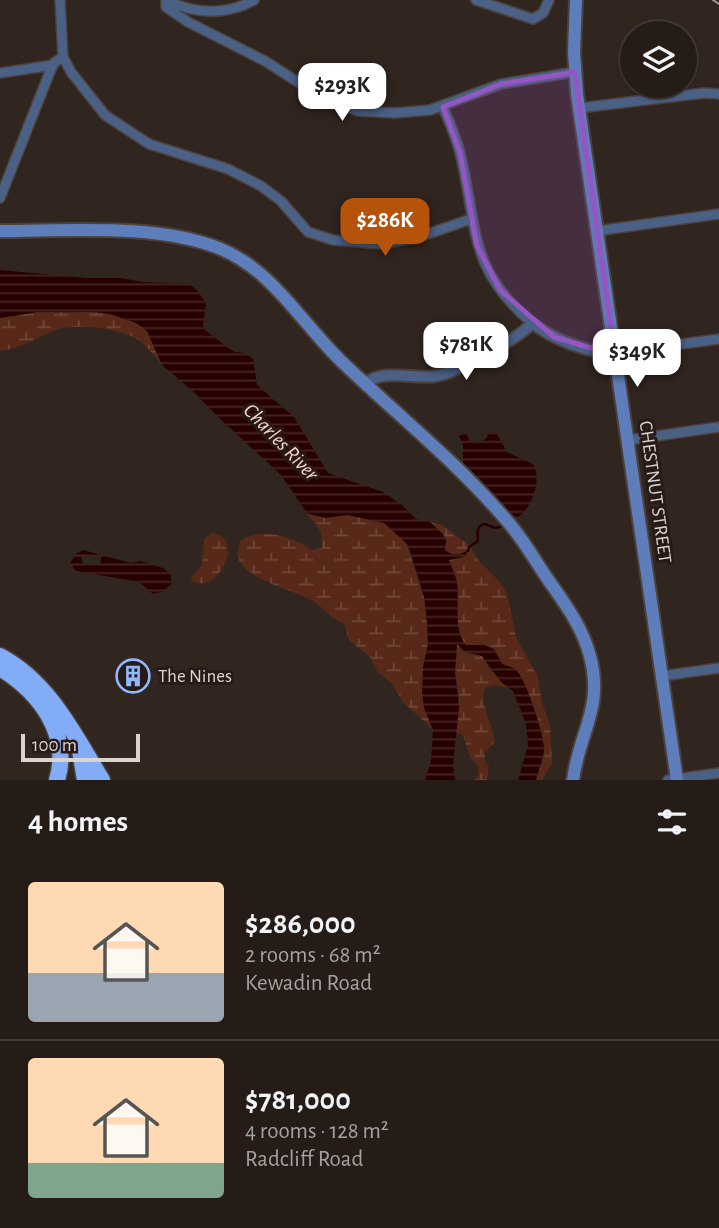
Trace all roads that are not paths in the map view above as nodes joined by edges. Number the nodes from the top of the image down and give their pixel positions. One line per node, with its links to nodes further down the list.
1 (60, 0): 7 (street)
2 (166, 0): 3 (street); 12 (street)
3 (254, 0)
4 (476, 0): 5 (street)
5 (549, 0)
6 (576, 0): 9 (main road, CHESTNUT STREET)
7 (63, 57): 8 (street); 16 (street)
8 (53, 65): 10 (street); 14 (street)
9 (575, 72): 12 (street); 13 (main road, CHESTNUT STREET)
10 (0, 73)
11 (719, 94): 13 (street)
12 (443, 107): 16 (street)
13 (579, 108): 18 (main road, CHESTNUT STREET)
14 (0, 198)
15 (719, 214): 18 (street)
16 (471, 219): 19 (street)
17 (0, 231): 22 (main road)
18 (597, 231): 21 (main road, CHESTNUT STREET)
19 (532, 323): 21 (street); 22 (street)
20 (719, 339): 21 (street)
21 (615, 353): 24 (main road, CHESTNUT STREET)
22 (366, 383): 34 (main road)
23 (719, 427): 24 (street)
24 (628, 440): 28 (main road, CHESTNUT STREET)
25 (0, 656): 29 (highway)
26 (0, 668): 31 (highway)
27 (719, 668): 28 (street)
28 (662, 677): 35 (main road, CHESTNUT STREET)
29 (78, 742): 32 (highway); 33 (highway)
30 (719, 773): 35 (street)
31 (57, 780)
32 (85, 780)
33 (102, 780)
34 (573, 780)
35 (674, 780)

